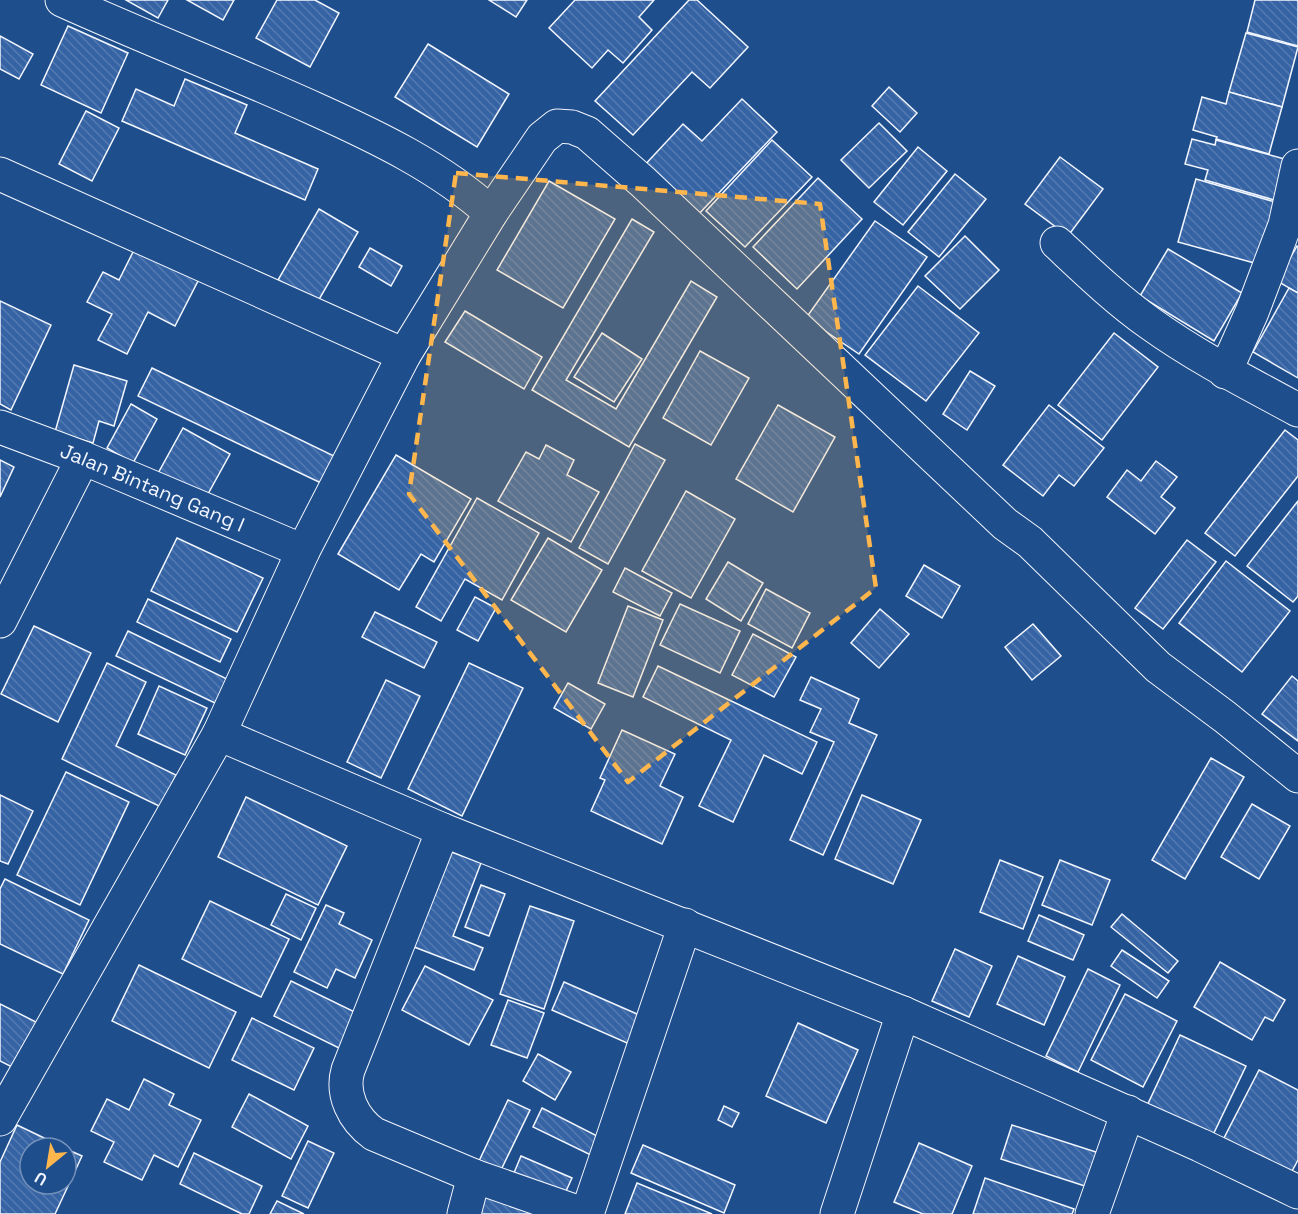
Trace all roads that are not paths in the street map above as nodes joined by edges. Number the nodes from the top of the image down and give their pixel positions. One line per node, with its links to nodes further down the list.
1 (62, 0): 4 (street)
2 (1298, 166): 7 (street)
3 (0, 174): 6 (street)
4 (491, 213): 6 (street); 14 (street)
5 (1057, 243): 7 (street)
6 (404, 355): 11 (street)
7 (1225, 372): 8 (street)
8 (1298, 410)
9 (0, 427): 10 (street, Jalan Bintang Gang I)
10 (83, 458): 11 (street, Jalan Bintang Gang I); 12 (street)
11 (303, 551): 13 (street)
12 (0, 621)
13 (219, 734): 15 (street); 19 (street)
14 (1298, 776)
15 (443, 830): 16 (street); 20 (street)
16 (685, 925): 17 (street); 23 (street)
17 (903, 1012): 18 (street); 24 (street)
18 (1128, 1112): 21 (street); 25 (street)
19 (0, 1119)
20 (474, 1176): 22 (street); 23 (street)
21 (1298, 1192)
22 (464, 1214)
23 (585, 1214)
24 (837, 1214)
25 (1092, 1214)

